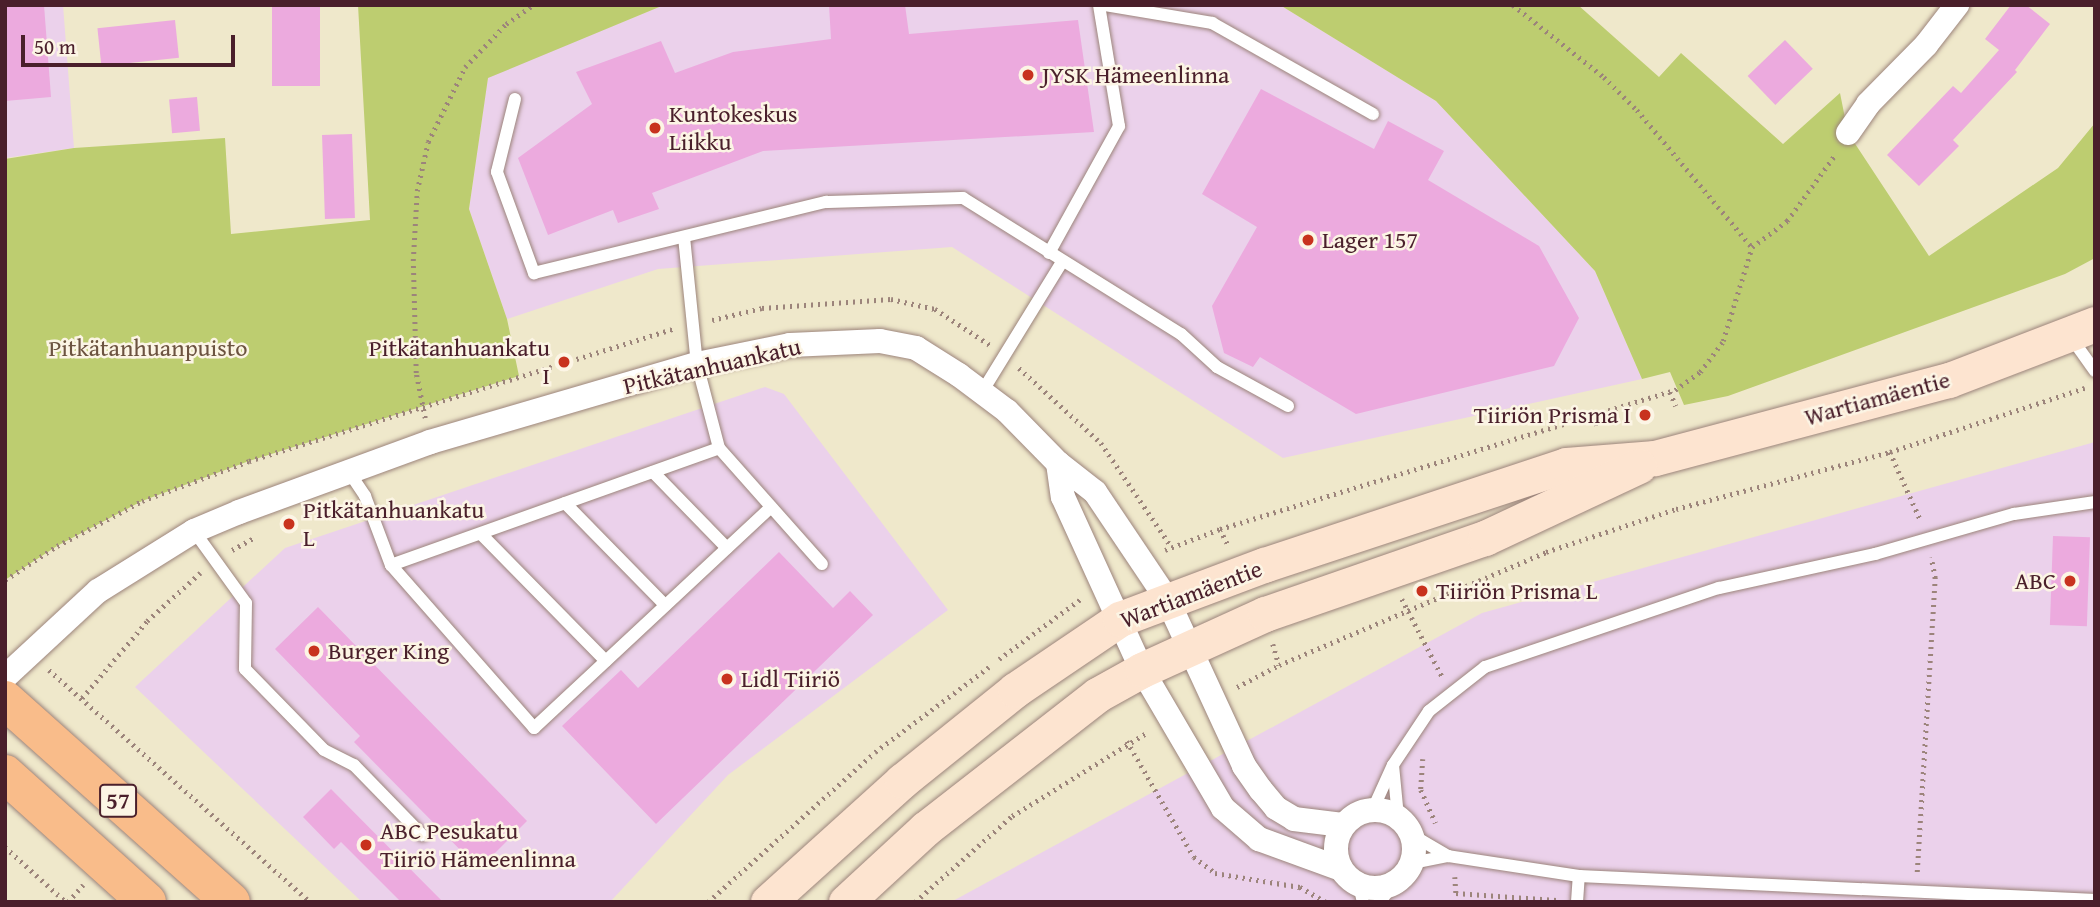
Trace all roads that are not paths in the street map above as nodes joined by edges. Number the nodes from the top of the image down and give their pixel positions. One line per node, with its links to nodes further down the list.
1 (1099, 5): 8 (lane)
2 (1105, 5): 5 (lane)
3 (1956, 5): 6 (street)
4 (514, 99): 7 (lane)
5 (1373, 114)
6 (1848, 133)
7 (684, 237): 8 (lane); 11 (lane)
8 (1049, 253): 9 (lane)
9 (1062, 262): 13 (lane); 14 (lane)
10 (2082, 330): 12 (lane); 16 (main road, Wartiamäentie)
11 (697, 364): 13 (street, Pitkätanhuankatu); 15 (lane); 18 (street, Pitkätanhuankatu)
12 (2095, 371)
13 (982, 392): 17 (street, Pitkätanhuankatu)
14 (1288, 406)
15 (719, 448): 19 (lane); 22 (lane)
16 (1655, 457): 28 (main road, Wartiamäentie); 31 (main road, Wartiamäentie)
17 (1058, 463): 28 (street, Pitkätanhuankatu); 30 (street)
18 (349, 472): 23 (street, Pitkätanhuankatu); 27 (lane)
19 (653, 472): 21 (lane); 25 (lane)
20 (2095, 502): 36 (lane)
21 (565, 503): 24 (lane); 29 (lane)
22 (771, 506): 25 (lane); 26 (lane)
23 (194, 531): 34 (street, Pitkätanhuankatu); 41 (lane)
24 (481, 534): 27 (lane); 32 (lane)
25 (727, 548): 29 (lane)
26 (822, 564)
27 (391, 565): 32 (lane)
28 (1167, 599): 30 (main road, Wartiamäentie); 31 (street, Pitkätanhuankatu)
29 (666, 605): 32 (lane)
30 (1119, 619): 33 (street); 50 (main road, Wartiamäentie)
31 (1191, 648): 33 (main road, Wartiamäentie); 39 (street, Pitkätanhuankatu)
32 (606, 661)
33 (1142, 670): 45 (street); 51 (main road, Wartiamäentie)
34 (5, 677)
35 (5, 700): 49 (main road, 57)
36 (1393, 765): 38 (lane); 40 (lane)
37 (5, 774): 48 (main road, 57)
38 (1373, 809): 39 (street); 40 (street)
39 (1343, 825): 45 (street)
40 (1405, 826): 42 (lane); 43 (street)
41 (422, 835)
42 (1451, 857): 43 (lane); 44 (lane)
43 (1412, 863): 46 (street)
44 (1579, 876): 47 (lane); 52 (lane)
45 (1354, 885): 46 (street)
46 (1386, 893)
47 (2095, 901)
48 (147, 902)
49 (231, 902)
50 (768, 902)
51 (846, 902)
52 (1577, 902)

